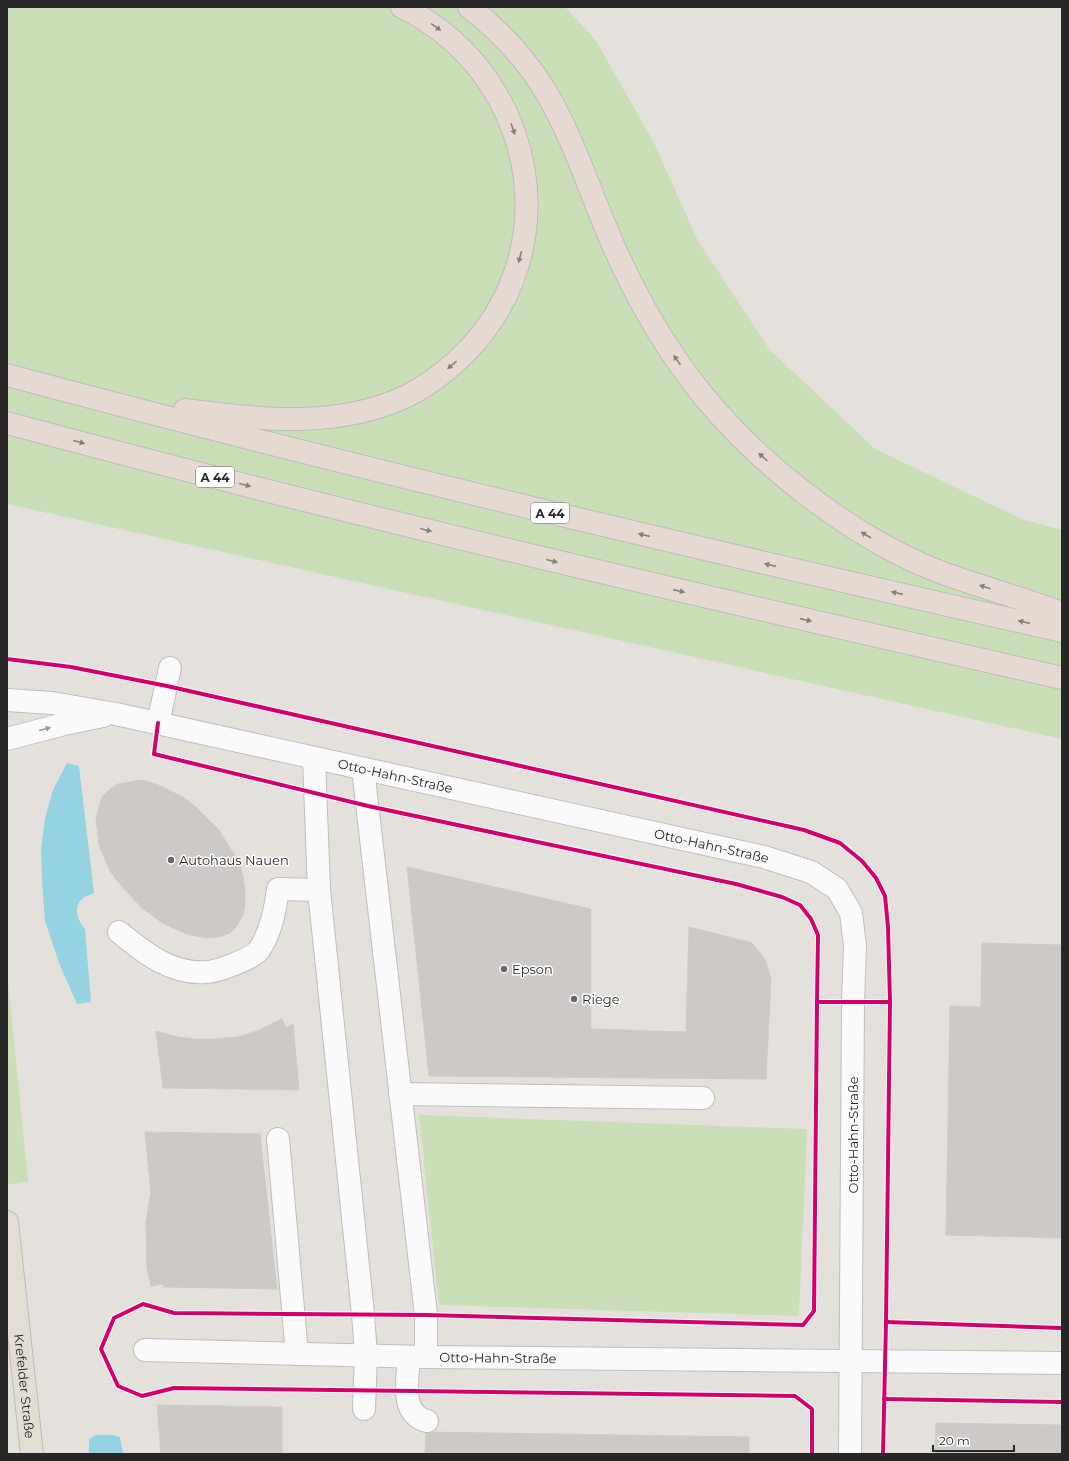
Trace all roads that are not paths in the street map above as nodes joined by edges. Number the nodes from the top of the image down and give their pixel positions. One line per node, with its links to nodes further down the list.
1 (402, 7): 4 (highway, one-way to 4)
2 (469, 7): 6 (highway, one-way to 2)
3 (7, 375): 4 (highway, A 44)
4 (41, 384): 7 (highway, A 44, one-way to 4)
5 (7, 423): 9 (highway, A 44, one-way to 9)
6 (1062, 613)
7 (1062, 631)
8 (170, 668): 12 (street)
9 (1062, 678)
10 (7, 700): 11 (street, Otto-Hahn-Straße)
11 (116, 714): 12 (street, Otto-Hahn-Straße); 13 (street, Otto-Hahn-Straße, one-way to 11)
12 (158, 723): 14 (street, Otto-Hahn-Straße)
13 (7, 739)
14 (314, 758): 15 (street, Otto-Hahn-Straße); 16 (street)
15 (363, 769): 18 (street); 26 (street, Otto-Hahn-Straße)
16 (319, 890): 17 (street); 24 (street)
17 (119, 932)
18 (400, 1094): 19 (street); 25 (street)
19 (703, 1098)
20 (278, 1139): 23 (street)
21 (7, 1222): 30 (main road, Krefelder Straße)
22 (145, 1350): 23 (street, Otto-Hahn-Straße)
23 (296, 1354): 24 (street, Otto-Hahn-Straße)
24 (366, 1355): 25 (street, Otto-Hahn-Straße); 28 (street)
25 (417, 1357): 26 (street, Otto-Hahn-Straße); 29 (street)
26 (852, 1361): 27 (street, Otto-Hahn-Straße); 31 (street, Otto-Hahn-Straße)
27 (1062, 1363)
28 (364, 1409)
29 (427, 1421)
30 (32, 1454)
31 (850, 1454)

